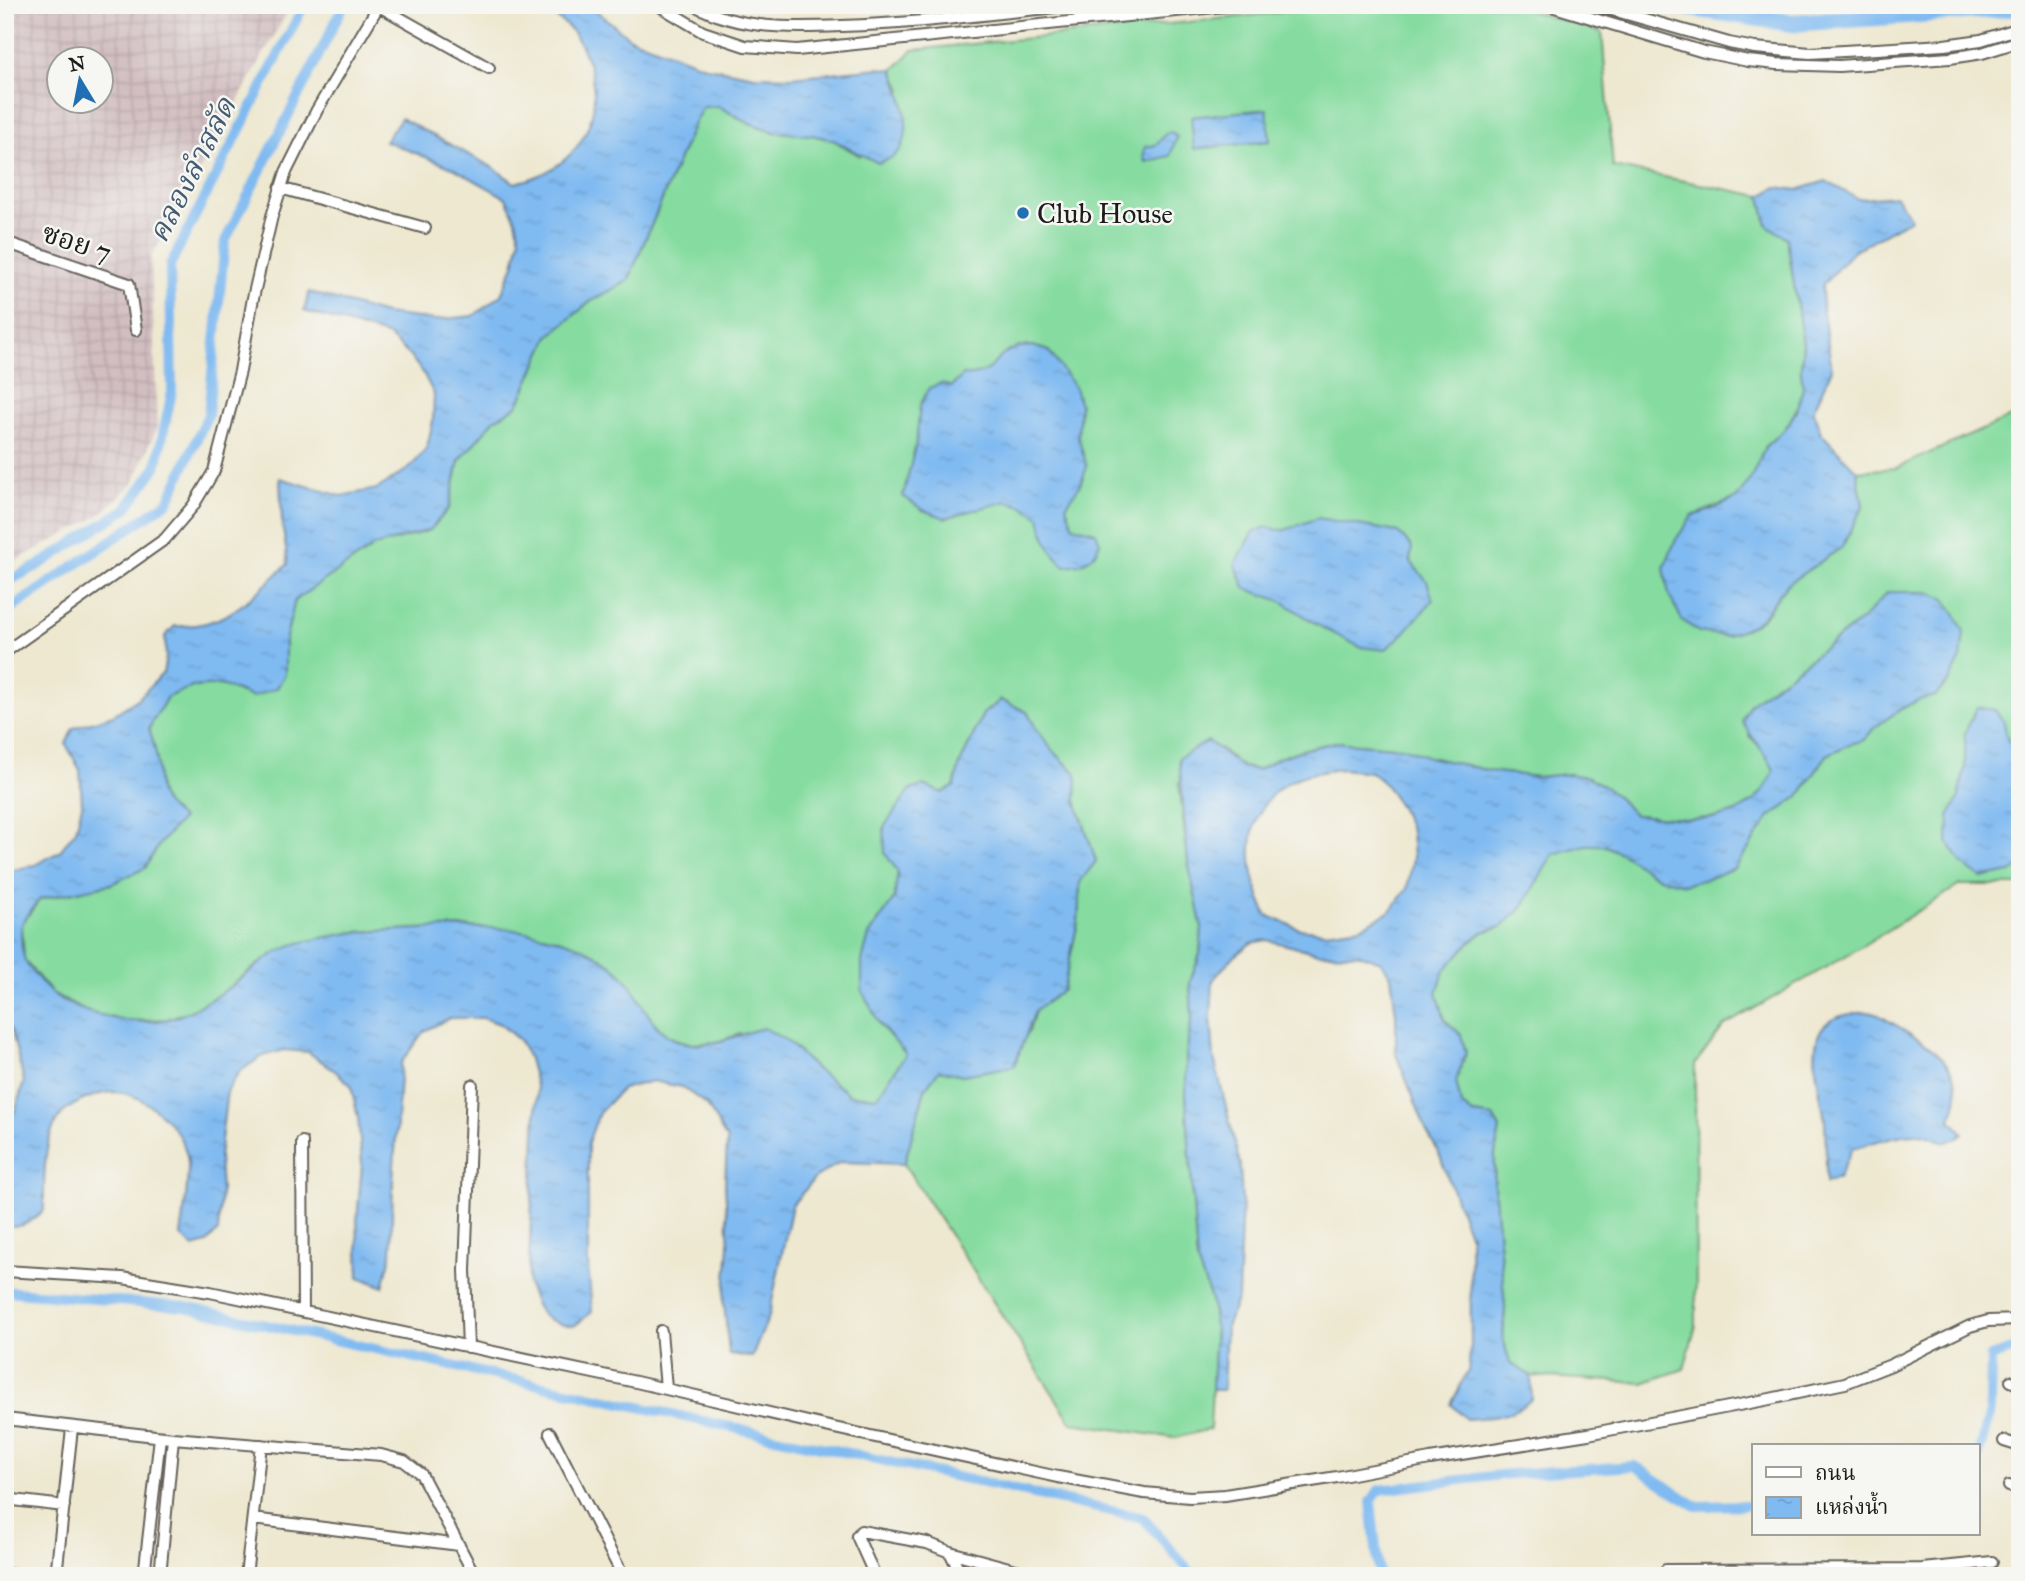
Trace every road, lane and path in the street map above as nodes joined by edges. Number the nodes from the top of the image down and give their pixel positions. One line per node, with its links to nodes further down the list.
1 (379, 5): 10 (street); 11 (street)
2 (659, 5): 5 (street)
3 (694, 5): 4 (street)
4 (1075, 5)
5 (1235, 5)
6 (1548, 5): 9 (street)
7 (1595, 5): 8 (street)
8 (2020, 28)
9 (2020, 41)
10 (489, 68)
11 (280, 188): 12 (street); 15 (street)
12 (425, 228)
13 (5, 242): 14 (street, ซอย 7)
14 (136, 331)
15 (5, 652)
16 (472, 1085): 22 (street)
17 (302, 1142): 19 (street)
18 (5, 1271): 19 (street)
19 (303, 1311): 22 (street)
20 (2020, 1320): 23 (street)
21 (661, 1331): 23 (street)
22 (468, 1347): 23 (street)
23 (666, 1388)
24 (5, 1419): 25 (street)
25 (72, 1428): 27 (street); 33 (street)
26 (550, 1433): 48 (street)
27 (160, 1437): 28 (street); 44 (street)
28 (173, 1438): 30 (street); 45 (street)
29 (2004, 1441): 31 (street)
30 (261, 1445): 34 (street); 35 (street)
31 (2020, 1446)
32 (5, 1499): 33 (street)
33 (64, 1506): 43 (street)
34 (253, 1519): 35 (street); 46 (street)
35 (459, 1545): 47 (street)
36 (950, 1552): 49 (street); 50 (street); 51 (street)
37 (1992, 1562): 39 (street)
38 (1666, 1570): 40 (street)
39 (1922, 1572): 40 (street)
40 (1720, 1573)
41 (5, 1574): 42 (street)
42 (25, 1576)
43 (57, 1576)
44 (145, 1576)
45 (160, 1576)
46 (246, 1576)
47 (475, 1576)
48 (623, 1576)
49 (875, 1576)
50 (962, 1576)
51 (1038, 1576)

